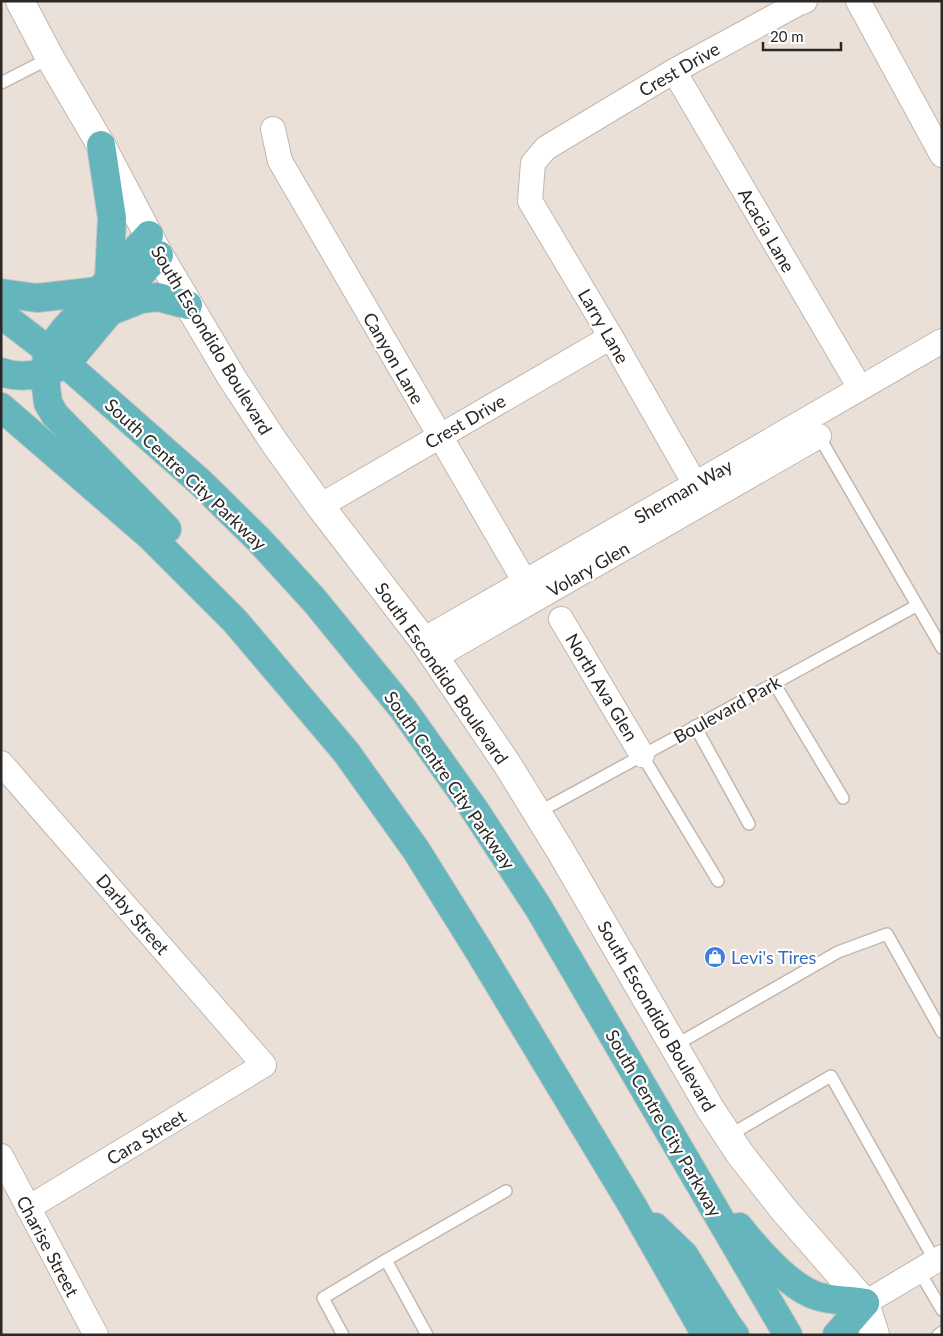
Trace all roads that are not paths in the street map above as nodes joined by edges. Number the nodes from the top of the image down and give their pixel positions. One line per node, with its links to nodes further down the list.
1 (805, 1): 5 (street, Crest Drive)
2 (858, 1): 9 (street)
3 (25, 5): 4 (street, South Escondido Boulevard)
4 (50, 58): 6 (lane); 8 (street, South Escondido Boulevard)
5 (674, 71): 10 (street, Crest Drive); 20 (street, Acacia Lane)
6 (1, 83)
7 (273, 129): 23 (street, Canyon Lane)
8 (100, 145): 11 (street, South Escondido Boulevard); 13 (highway)
9 (942, 155)
10 (532, 163): 16 (street, Larry Lane)
11 (154, 245): 13 (highway); 14 (street, South Escondido Boulevard)
12 (1, 292): 13 (highway)
13 (106, 294): 14 (highway); 18 (highway)
14 (188, 305): 25 (street, South Escondido Boulevard)
15 (1, 314): 18 (highway, South Centre City Parkway)
16 (611, 336): 23 (street, Crest Drive); 24 (street, Larry Lane)
17 (942, 341): 20 (street, Sherman Way)
18 (53, 362): 19 (highway); 29 (highway); 44 (highway, South Centre City Parkway)
19 (1, 372)
20 (860, 388): 22 (street, Sherman Way)
21 (1, 407): 29 (highway)
22 (814, 427): 24 (street, Sherman Way); 27 (lane); 31 (street, Volary Glen)
23 (439, 436): 25 (street, Crest Drive); 26 (street, Canyon Lane)
24 (695, 484): 26 (street, Sherman Way)
25 (320, 506): 31 (street, South Escondido Boulevard)
26 (525, 582): 31 (street, Sherman Way)
27 (916, 606): 30 (lane); 32 (lane, Boulevard Park)
28 (561, 619): 34 (street, North Ava Glen)
29 (235, 621): 47 (highway)
30 (942, 648)
31 (429, 649): 37 (street, South Escondido Boulevard)
32 (774, 683): 33 (lane, Boulevard Park); 36 (lane)
33 (695, 726): 34 (lane, Boulevard Park); 38 (lane)
34 (642, 755): 37 (lane, Boulevard Park); 39 (lane)
35 (1, 763): 42 (street, Darby Street)
36 (843, 798)
37 (537, 812): 41 (street, South Escondido Boulevard)
38 (749, 824)
39 (718, 881)
40 (942, 1032): 41 (lane)
41 (674, 1046): 43 (street, South Escondido Boulevard)
42 (264, 1065): 48 (street, Cara Street)
43 (728, 1136): 50 (lane); 51 (street, South Escondido Boulevard)
44 (677, 1145): 51 (highway); 59 (highway, South Centre City Parkway)
45 (1, 1156): 48 (street, Charise Street)
46 (506, 1191): 49 (lane)
47 (632, 1205): 57 (highway); 58 (highway)
48 (28, 1208): 54 (street, Charise Street)
49 (386, 1260): 55 (lane); 56 (lane)
50 (932, 1263): 51 (street); 52 (lane)
51 (865, 1303): 60 (highway); 61 (street, South Escondido Boulevard)
52 (942, 1310)
53 (942, 1332): 62 (lane)
54 (96, 1335)
55 (343, 1335)
56 (428, 1335)
57 (706, 1335)
58 (735, 1335)
59 (788, 1335)
60 (837, 1335)
61 (875, 1335)
62 (938, 1335)

